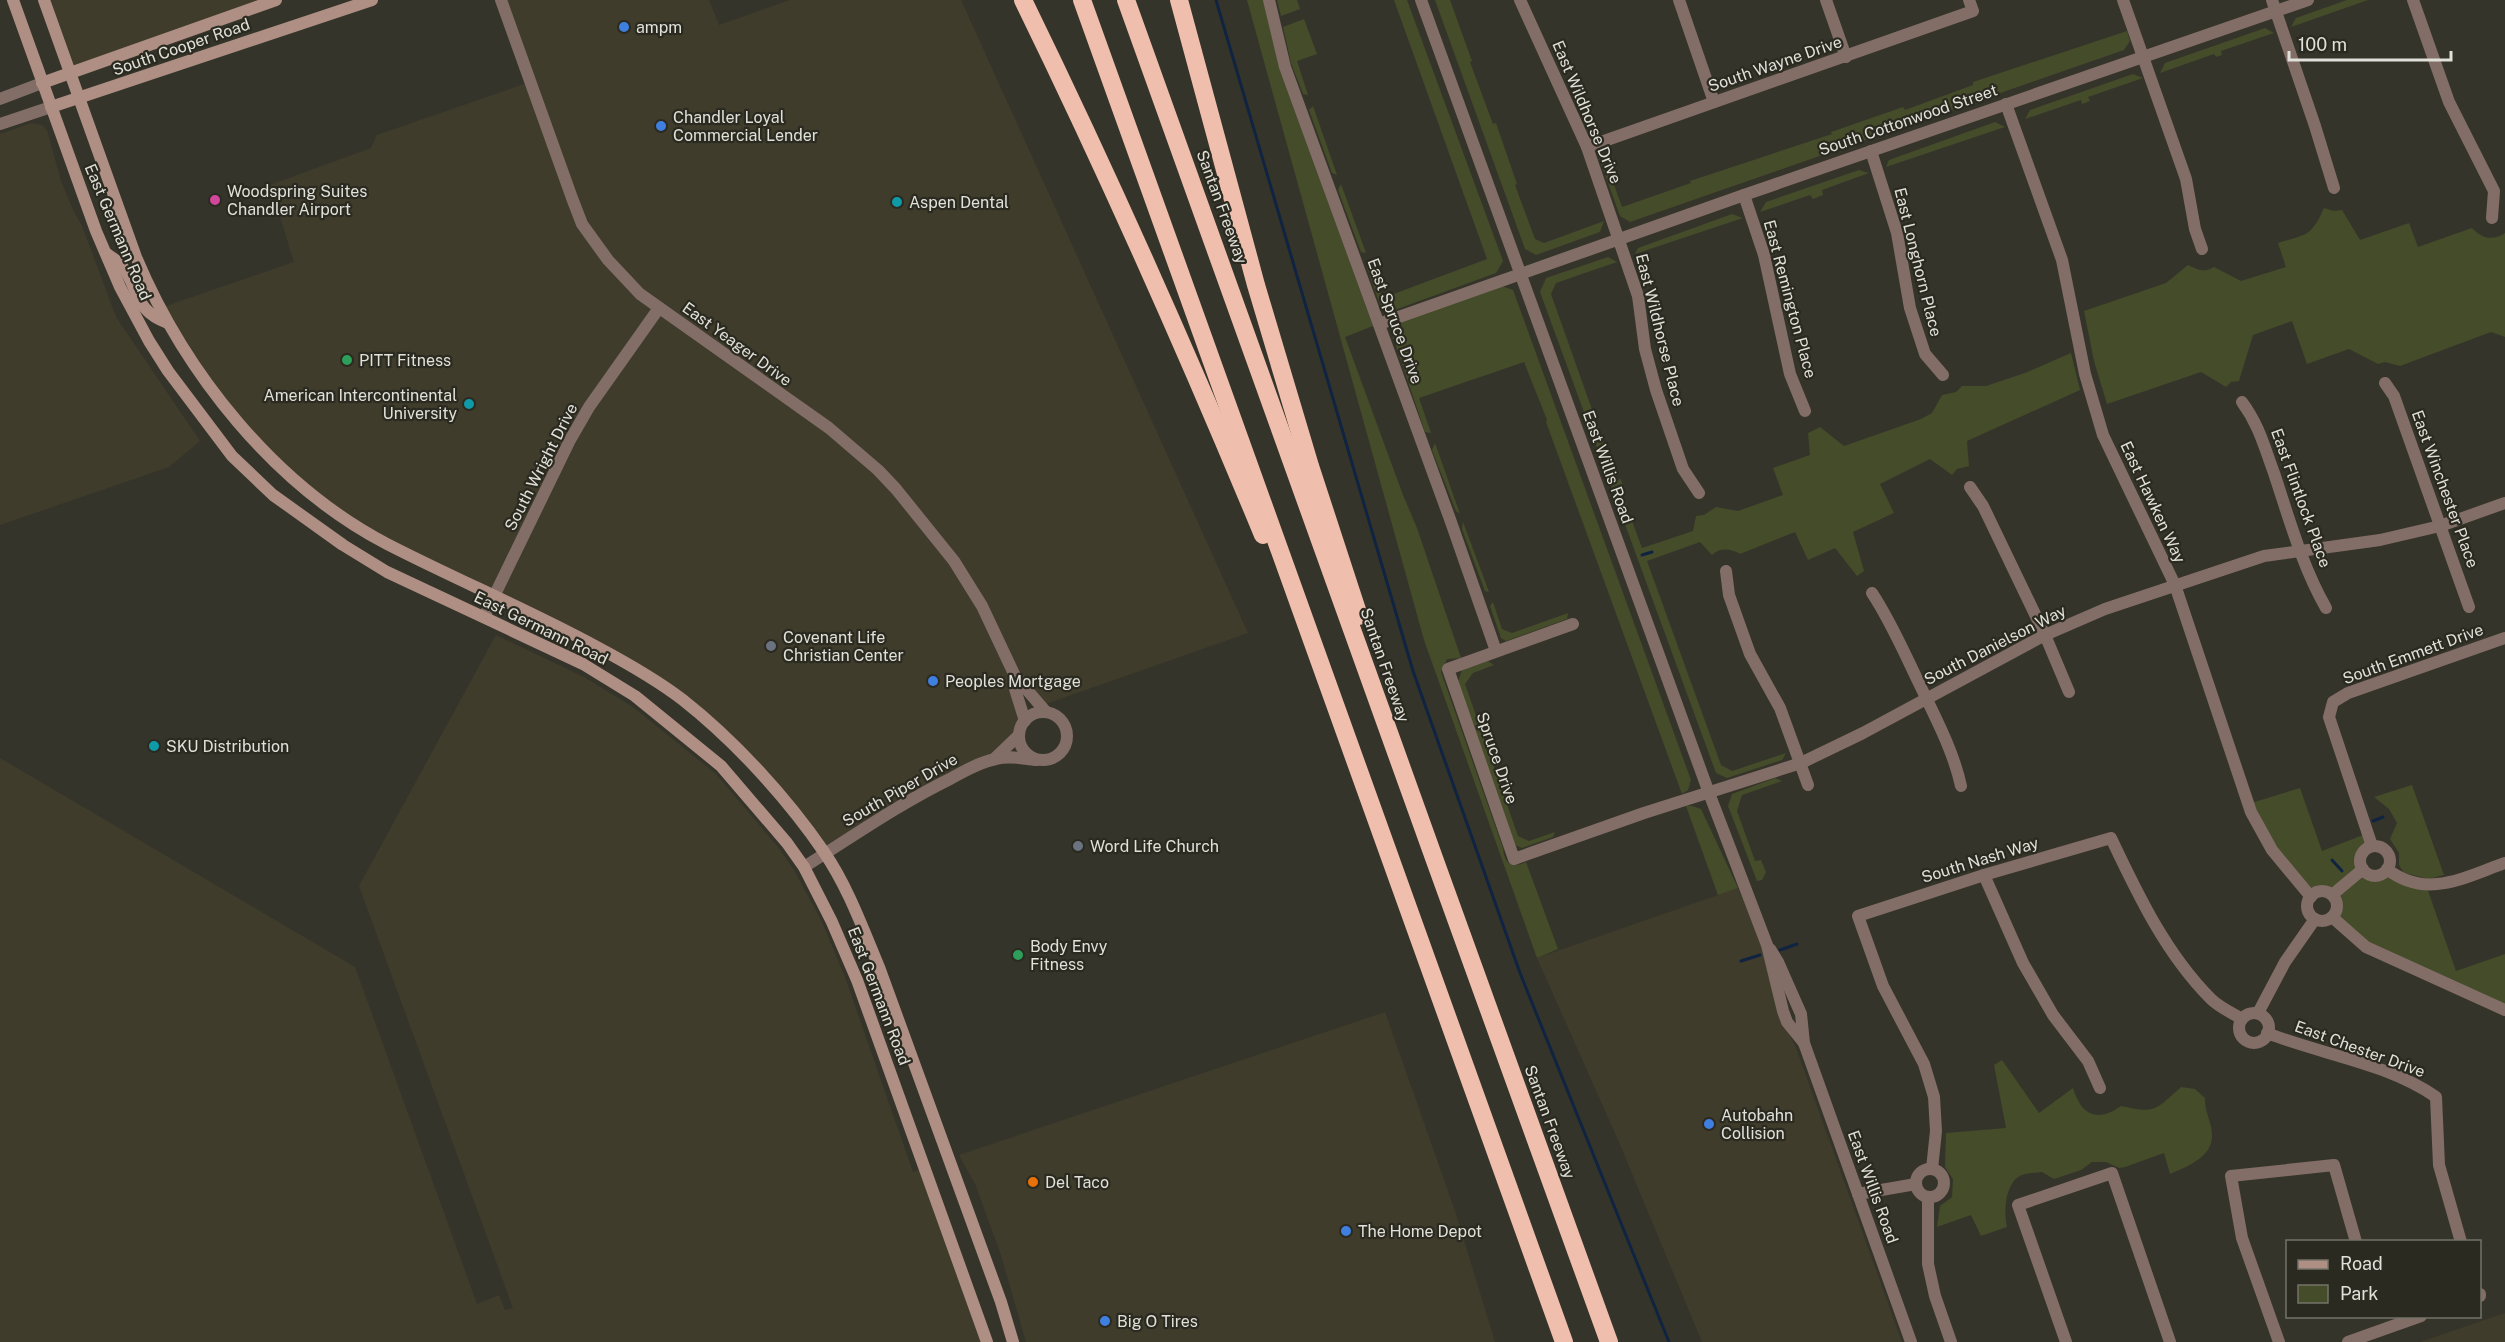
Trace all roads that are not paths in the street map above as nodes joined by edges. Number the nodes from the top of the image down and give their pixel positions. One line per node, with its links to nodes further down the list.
1 (13, 0): 23 (main road, East Germann Road)
2 (44, 0): 22 (main road, East Germann Road)
3 (276, 0): 22 (main road, South Cooper Road)
4 (372, 0): 24 (main road, South Cooper Road)
5 (501, 0): 39 (street, East Yeager Drive)
6 (1023, 0): 53 (highway)
7 (1082, 0): 53 (highway)
8 (1126, 0): 65 (highway, Santan Freeway)
9 (1179, 0): 65 (highway)
10 (1269, 0): 41 (street, East Spruce Drive)
11 (1421, 0): 38 (street, East Willis Road)
12 (1520, 0): 30 (street, East Wildhorse Drive)
13 (1679, 0): 26 (street)
14 (1826, 0): 20 (street)
15 (2123, 0): 21 (street)
16 (2308, 0): 19 (street, South Cottonwood Street)
17 (2413, 0): 34 (street)
18 (1971, 5): 20 (street, South Wayne Drive)
19 (2274, 6): 21 (street, South Cottonwood Street); 32 (street)
20 (1846, 57): 26 (street, South Wayne Drive)
21 (2145, 57): 27 (street, South Cottonwood Street); 36 (street)
22 (70, 73): 23 (main road, South Cooper Road); 24 (main road, East Germann Road)
23 (42, 83): 25 (street, South Cooper Road); 28 (main road, East Germann Road)
24 (79, 98): 28 (main road, South Cooper Road); 40 (main road, East Germann Road)
25 (0, 99)
26 (1714, 102): 30 (street, South Wayne Drive)
27 (2006, 104): 31 (street, South Cottonwood Street); 52 (street, East Hawken Way)
28 (51, 107): 29 (street, South Cooper Road); 37 (main road, East Germann Road)
29 (0, 124)
30 (1587, 147): 35 (street, East Wildhorse Drive)
31 (1871, 151): 33 (street, South Cottonwood Street); 42 (street, East Longhorn Place)
32 (2334, 188)
33 (1744, 195): 35 (street, South Cottonwood Street); 45 (street, East Remington Place)
34 (2492, 218)
35 (1620, 239): 38 (street, South Cottonwood Street); 47 (street, East Wildhorse Place)
36 (2202, 249)
37 (104, 251): 40 (main road); 58 (main road, East Germann Road)
38 (1519, 273): 41 (street, South Cottonwood Street); 75 (street, East Willis Road)
39 (658, 308): 55 (street, South Wright Drive); 63 (street, East Yeager Drive)
40 (168, 323): 55 (main road, East Germann Road)
41 (1379, 324): 62 (street, East Spruce Drive)
42 (1943, 375)
43 (2385, 383): 49 (street, East Winchester Place)
44 (2242, 402): 50 (street, East Flintlock Place)
45 (1805, 411)
46 (1970, 487): 60 (street)
47 (1699, 494)
48 (2505, 503): 49 (street, South Danielson Way)
49 (2440, 526): 50 (street, South Danielson Way); 56 (street, East Winchester Place)
50 (2300, 549): 52 (street, South Danielson Way); 57 (street, East Flintlock Place)
51 (1726, 571): 72 (street)
52 (2175, 585): 60 (street, South Danielson Way); 85 (street, East Hawken Way)
53 (1294, 587): 99 (highway)
54 (1872, 592): 66 (street)
55 (496, 596): 58 (street, South Wright Drive); 77 (main road, East Germann Road)
56 (2469, 607)
57 (2326, 608)
58 (484, 617): 80 (main road, East Germann Road)
59 (1573, 624): 62 (street)
60 (2045, 635): 64 (street); 66 (street, South Danielson Way)
61 (2505, 638): 76 (street, South Emmett Drive)
62 (1496, 651): 78 (street, Spruce Drive)
63 (1015, 676): 67 (street, East Yeager Drive); 68 (street, East Yeager Drive)
64 (2069, 692)
65 (1376, 699): 107 (highway, Santan Freeway)
66 (1926, 699): 72 (street, South Danielson Way); 74 (street)
67 (1046, 712): 68 (street); 71 (street)
68 (1025, 721): 69 (street)
69 (1019, 735): 70 (street, South Piper Drive); 71 (street)
70 (994, 759): 71 (street, South Piper Drive); 77 (street, South Piper Drive)
71 (1037, 760)
72 (1801, 763): 73 (street); 75 (street, South Danielson Way)
73 (1808, 785)
74 (1961, 786)
75 (1709, 793): 78 (street, South Danielson Way); 95 (street, East Willis Road)
76 (2372, 846): 81 (street); 82 (street)
77 (825, 854): 80 (street, South Piper Drive); 104 (main road, East Germann Road)
78 (1514, 859)
79 (2505, 863): 82 (street)
80 (804, 867): 103 (main road, East Germann Road)
81 (2363, 869): 82 (street); 84 (street)
82 (2387, 869)
83 (1984, 875): 90 (street, South Nash Way); 92 (street); 93 (street, South Nash Way)
84 (2332, 895): 85 (street); 86 (street)
85 (2311, 897): 87 (street)
86 (2332, 917): 87 (street); 88 (street)
87 (2315, 919): 89 (street)
88 (2505, 1010)
89 (2258, 1013): 90 (street); 91 (street)
90 (2242, 1019): 91 (street)
91 (2267, 1033): 98 (street, East Chester Drive)
92 (2100, 1088)
93 (1932, 1169): 94 (street); 96 (street)
94 (1916, 1184): 95 (street); 96 (street)
95 (1858, 1194): 108 (street, East Willis Road)
96 (1928, 1197): 109 (street)
97 (2355, 1240): 112 (street)
98 (2461, 1240)
99 (1534, 1259): 105 (highway); 106 (highway)
100 (2380, 1318): 102 (street)
101 (2418, 1318): 102 (street)
102 (2384, 1329): 113 (street)
103 (987, 1342)
104 (1014, 1342)
105 (1552, 1342)
106 (1564, 1342)
107 (1609, 1342)
108 (1911, 1342)
109 (1951, 1342)
110 (2066, 1342): 111 (street)
111 (2170, 1342)
112 (2279, 1342)
113 (2348, 1342)

